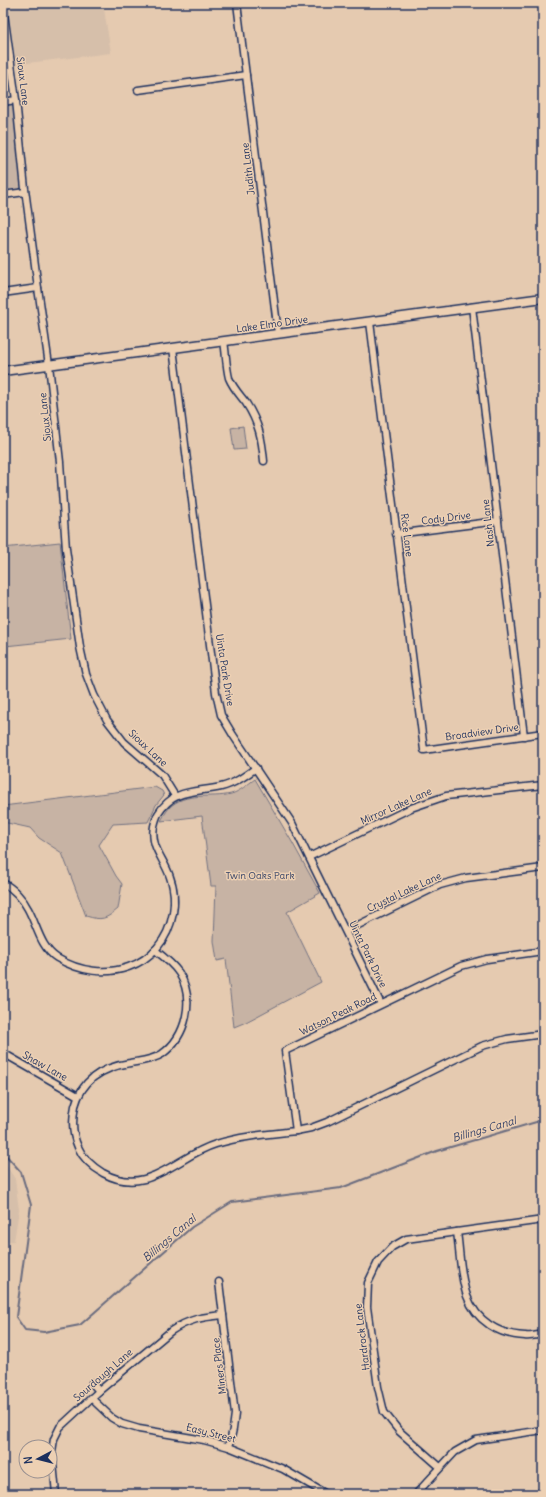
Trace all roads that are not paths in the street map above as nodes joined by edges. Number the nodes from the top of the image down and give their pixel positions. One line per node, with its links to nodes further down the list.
1 (237, 3): 3 (street, Judith Lane)
2 (3, 6): 5 (street, Sioux Lane)
3 (246, 75): 4 (street); 14 (street, Judith Lane)
4 (138, 90)
5 (16, 100): 6 (street); 7 (street, Sioux Lane)
6 (3, 102)
7 (26, 192): 8 (street); 9 (street, Sioux Lane)
8 (3, 195)
9 (38, 288): 10 (street); 17 (street, Sioux Lane)
10 (3, 293)
11 (543, 298): 12 (main road, Lake Elmo Drive)
12 (472, 307): 13 (main road, Lake Elmo Drive); 20 (street, Nash Lane)
13 (370, 322): 14 (main road, Lake Elmo Drive); 21 (street, Rice Lane)
14 (278, 333): 15 (main road, Lake Elmo Drive)
15 (224, 341): 16 (main road, Lake Elmo Drive); 19 (street)
16 (173, 348): 17 (main road, Lake Elmo Drive); 25 (street, Uinta Park Drive)
17 (49, 365): 18 (main road, Lake Elmo Drive); 27 (street, Sioux Lane)
18 (3, 371)
19 (264, 462)
20 (498, 521): 21 (street, Cody Drive); 23 (street, Nash Lane)
21 (396, 534): 24 (street, Rice Lane)
22 (543, 733): 23 (street, Broadview Drive)
23 (524, 736): 24 (street, Broadview Drive)
24 (424, 750)
25 (256, 768): 27 (street); 28 (street, Uinta Park Drive)
26 (543, 785): 28 (street, Mirror Lake Lane)
27 (175, 796): 32 (street)
28 (309, 857): 31 (street, Uinta Park Drive)
29 (543, 868): 31 (street, Crystal Lake Lane)
30 (3, 883): 32 (street)
31 (346, 931): 34 (street, Uinta Park Drive)
32 (155, 950): 37 (street)
33 (543, 951): 34 (street, Watson Peak Road)
34 (381, 1004): 38 (street, Watson Peak Road)
35 (543, 1034): 38 (street)
36 (3, 1053): 37 (street, Shaw Lane)
37 (78, 1096): 38 (street)
38 (296, 1131)
39 (543, 1220): 40 (street, Hardrock Lane)
40 (457, 1232): 43 (street); 51 (street, Hardrock Lane)
41 (219, 1282): 42 (street, Miners Place)
42 (223, 1315): 47 (street, Sourdough Lane); 50 (street, Miners Place)
43 (486, 1323): 44 (street); 45 (street)
44 (481, 1329)
45 (543, 1334)
46 (92, 1383): 47 (street)
47 (99, 1391): 48 (street, Sourdough Lane)
48 (91, 1398): 50 (street, Easy Street); 52 (street, Sourdough Lane)
49 (543, 1430): 51 (street)
50 (229, 1447): 53 (street, Easy Street)
51 (440, 1467): 54 (street)
52 (56, 1494)
53 (326, 1494)
54 (416, 1494)

